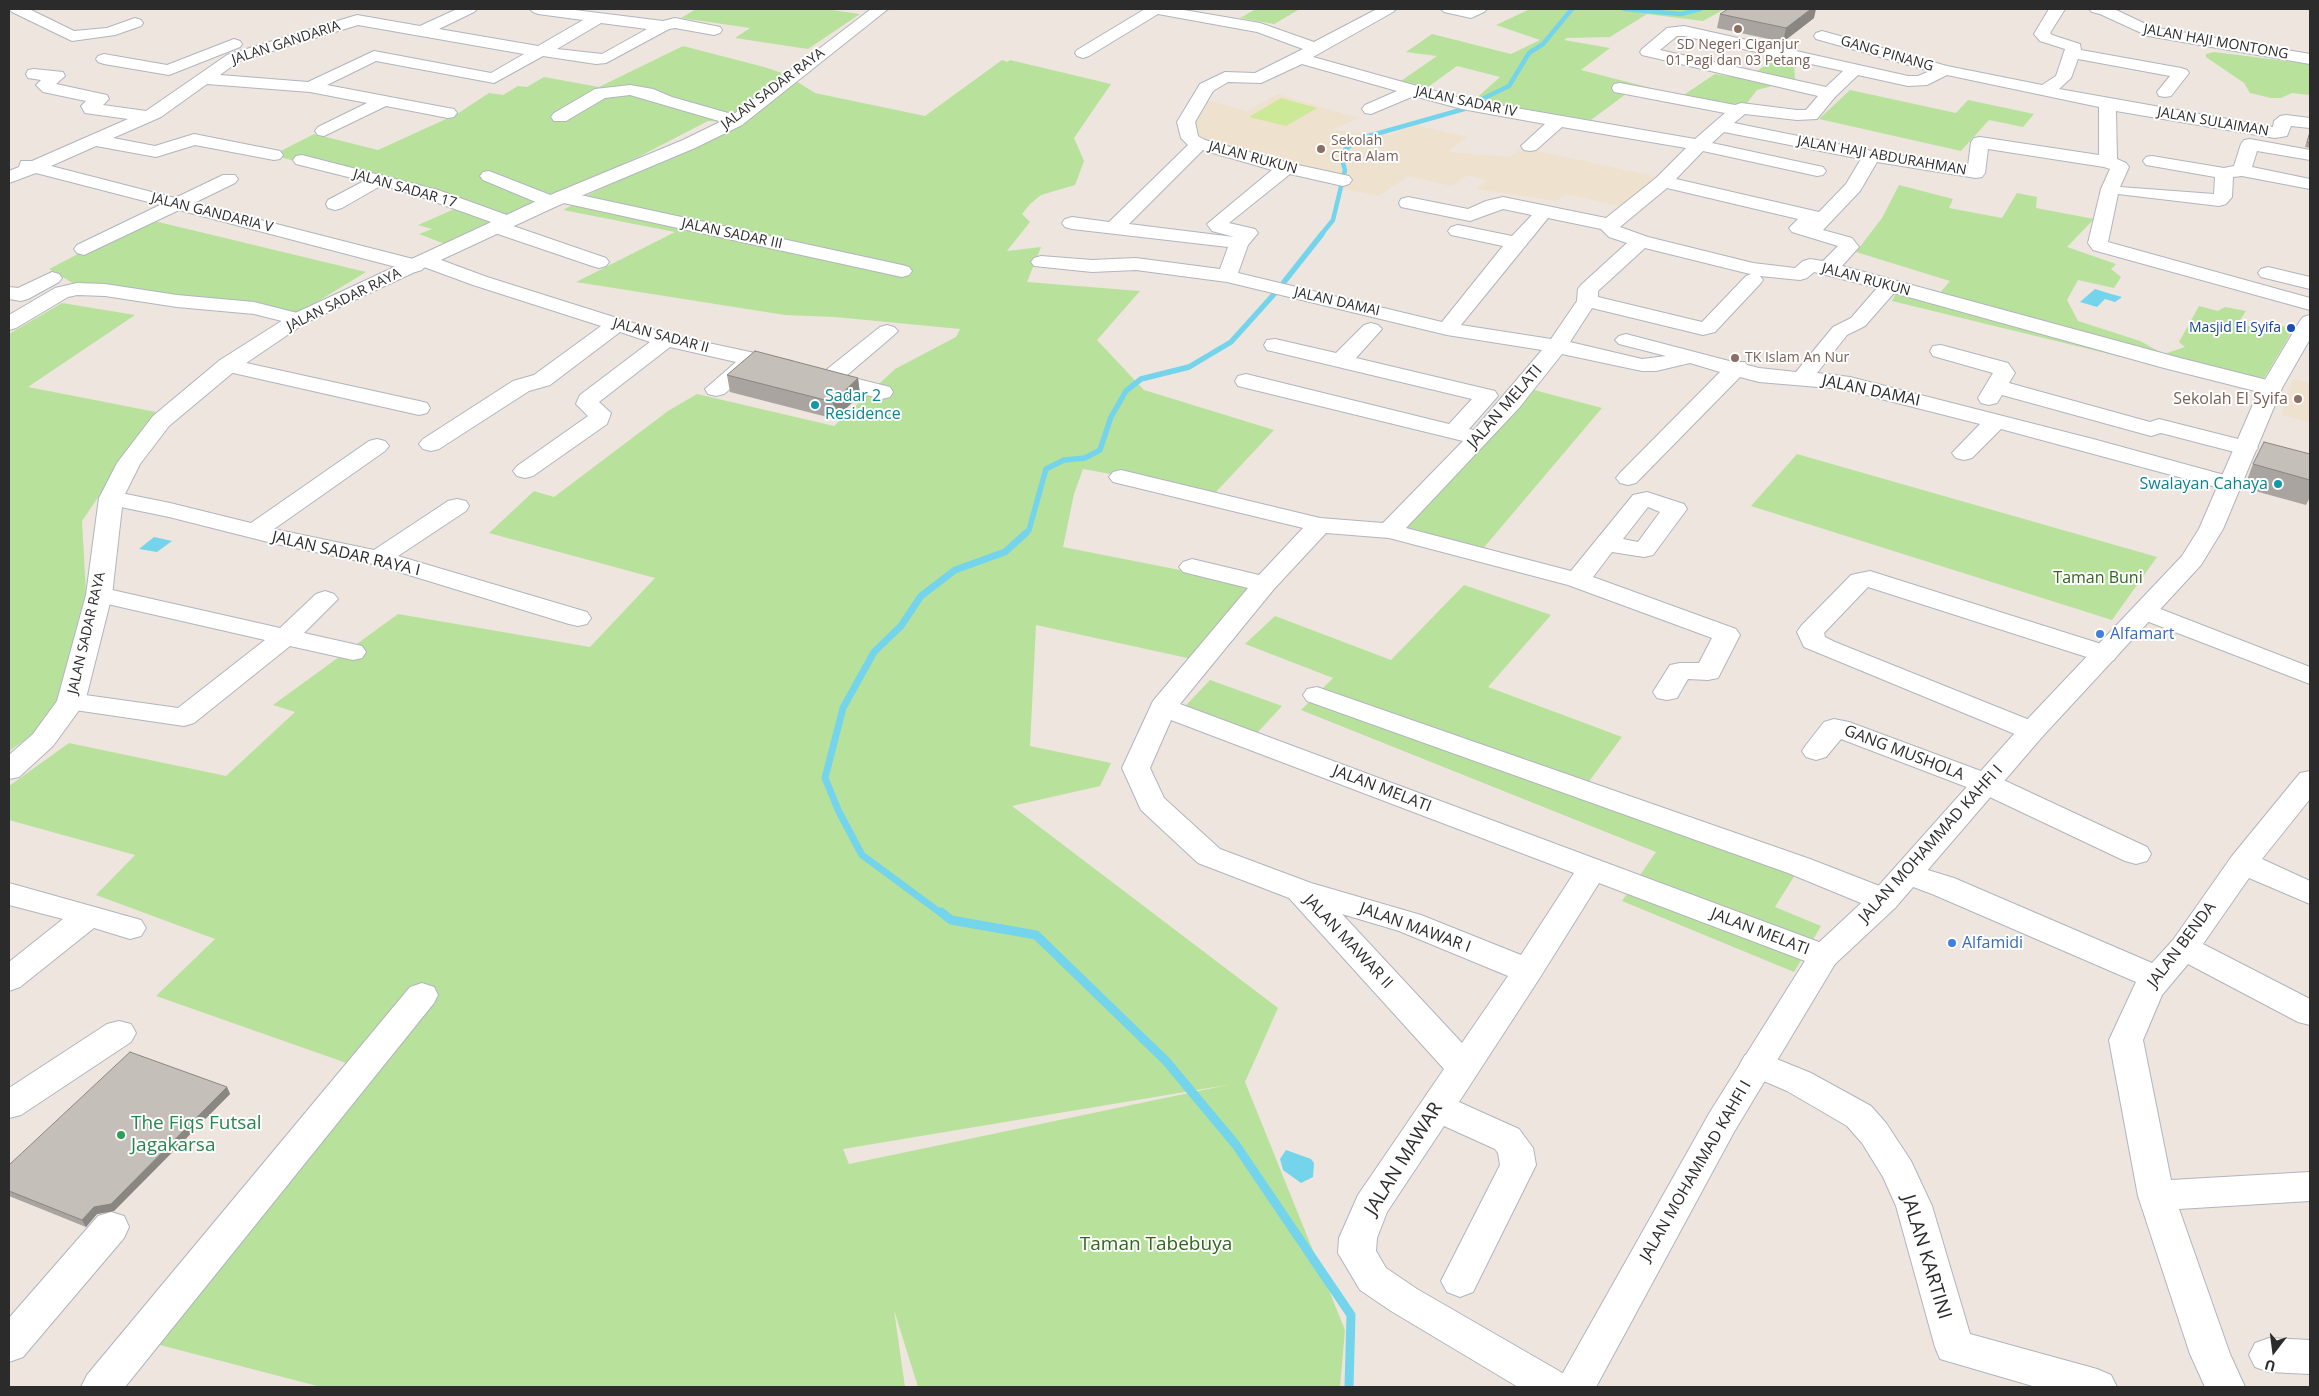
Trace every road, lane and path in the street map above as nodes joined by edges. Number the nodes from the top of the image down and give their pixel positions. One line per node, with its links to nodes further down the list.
1 (16, 9): 16 (street)
2 (469, 9): 19 (street)
3 (542, 9): 13 (street)
4 (642, 9): 15 (street)
5 (880, 9): 51 (street, JALAN SADAR RAYA)
6 (1154, 9): 22 (street); 25 (street)
7 (1388, 9): 22 (street)
8 (1449, 9): 9 (street)
9 (1479, 9)
10 (2057, 9): 26 (street)
11 (2102, 9): 29 (street, JALAN HAJI MONTONG)
12 (337, 11): 14 (street)
13 (598, 18): 15 (street); 24 (street)
14 (357, 20): 19 (street, JALAN GANDARIA); 20 (street, JALAN GANDARIA)
15 (622, 20): 17 (street)
16 (135, 23)
17 (663, 26): 18 (street); 24 (street, JALAN GANDARIA)
18 (714, 30)
19 (423, 31): 21 (street, JALAN GANDARIA)
20 (264, 48): 23 (street); 36 (street, JALAN GANDARIA)
21 (518, 48): 24 (street, JALAN GANDARIA); 35 (street)
22 (1315, 48): 28 (street)
23 (125, 50)
24 (541, 51): 35 (street)
25 (1083, 53)
26 (2073, 54): 39 (street); 41 (street)
27 (1801, 56): 32 (street); 33 (street, GANG PINANG); 42 (street)
28 (1300, 58): 31 (street); 40 (street, JALAN SADAR IV)
29 (2310, 58)
30 (1265, 60): 31 (street)
31 (1282, 66): 57 (street, JALAN RUKUN)
32 (1856, 69): 33 (street, GANG PINANG); 42 (street, GANG PINANG)
33 (1945, 70): 39 (street)
34 (34, 74): 48 (street)
35 (472, 75): 37 (street)
36 (202, 79): 37 (street); 48 (street, JALAN GANDARIA)
37 (310, 87): 43 (street)
38 (1620, 88): 46 (street)
39 (2046, 90): 44 (street)
40 (1411, 91): 45 (street); 50 (street, JALAN SADAR IV)
41 (2165, 92)
42 (1829, 93): 46 (street, GANG PINANG)
43 (384, 101): 47 (street); 55 (street)
44 (2107, 104): 52 (street, JALAN SULAIMAN); 67 (street)
45 (1370, 109)
46 (1736, 110): 53 (street)
47 (448, 113)
48 (148, 116): 56 (street, JALAN GANDARIA)
49 (560, 117): 51 (street)
50 (1559, 120): 59 (street, JALAN SADAR IV); 60 (street)
51 (736, 121): 81 (street, JALAN SADAR RAYA)
52 (2310, 124)
53 (1720, 126): 59 (street); 63 (street, JALAN HAJI ABDURAHMAN)
54 (2160, 127): 58 (street)
55 (324, 131)
56 (93, 140): 61 (street); 68 (street, JALAN GANDARIA)
57 (1199, 144): 69 (street, JALAN RUKUN); 89 (street)
58 (2250, 144): 62 (street); 71 (street)
59 (1699, 145): 70 (street, JALAN SADAR IV); 77 (street)
60 (1530, 146)
61 (274, 154)
62 (2310, 155)
63 (1872, 156): 67 (street, JALAN HAJI ABDURAHMAN); 98 (street)
64 (9, 160): 68 (street, JALAN GANDARIA V)
65 (302, 160): 75 (street, JALAN SADAR 17)
66 (2152, 161): 71 (street)
67 (2108, 162): 108 (street)
68 (34, 166): 73 (street, JALAN GANDARIA); 83 (street, JALAN GANDARIA V)
69 (1286, 168): 76 (street, JALAN RUKUN); 93 (street)
70 (1817, 171)
71 (2233, 172): 78 (street); 79 (street)
72 (489, 176): 81 (street, JALAN SADAR III)
73 (9, 178)
74 (229, 179): 83 (street)
75 (380, 179): 84 (street); 87 (street, JALAN SADAR 17)
76 (1342, 180)
77 (1663, 182): 80 (street); 88 (street)
78 (2310, 184)
79 (2125, 192)
80 (1828, 196)
81 (556, 200): 87 (street, JALAN SADAR RAYA); 99 (street, JALAN SADAR III)
82 (1408, 203): 88 (street, JALAN RUKUN)
83 (178, 204): 94 (street); 97 (street, JALAN GANDARIA V)
84 (335, 204)
85 (1539, 218): 92 (street)
86 (1072, 223): 89 (street)
87 (502, 224): 95 (street, JALAN SADAR 17); 97 (street, JALAN SADAR RAYA)
88 (1610, 225): 91 (street, JALAN RUKUN)
89 (1114, 228): 93 (street)
90 (1458, 232): 92 (street)
91 (1641, 241): 98 (street, JALAN RUKUN); 107 (street, JALAN MELATI)
92 (1516, 243): 115 (street)
93 (1239, 244): 102 (street)
94 (84, 249)
95 (599, 262)
96 (1041, 262): 102 (street, JALAN DAMAI)
97 (421, 263): 110 (street, JALAN SADAR RAYA); 113 (street, JALAN SADAR II)
98 (1828, 268): 105 (street, JALAN RUKUN)
99 (902, 271)
100 (2264, 272): 104 (street)
101 (56, 276): 106 (street)
102 (1227, 276): 115 (street, JALAN DAMAI)
103 (1753, 280): 107 (street)
104 (2310, 283)
105 (1889, 286): 128 (street); 132 (street, JALAN RUKUN)
106 (18, 289)
107 (1587, 301): 121 (street, JALAN MELATI)
108 (2310, 304)
109 (1324, 318): 114 (street)
110 (298, 319): 112 (street); 126 (street, JALAN SADAR RAYA)
111 (2310, 321): 132 (street, JALAN MOHAMMAD KAHFI I)
112 (9, 324)
113 (617, 324): 117 (street, JALAN SADAR II); 139 (street)
114 (1371, 329): 119 (street); 125 (street)
115 (1447, 329): 121 (street, JALAN DAMAI)
116 (887, 331): 129 (street)
117 (666, 340): 124 (street, JALAN SADAR II); 143 (street)
118 (1626, 340): 123 (street)
119 (1429, 343)
120 (1275, 345): 125 (street)
121 (1557, 346): 123 (street, JALAN DAMAI); 138 (street, JALAN MELATI)
122 (1942, 351): 131 (street)
123 (1690, 357): 127 (street, JALAN DAMAI)
124 (752, 360): 129 (street, JALAN SADAR II); 133 (street)
125 (1341, 361): 137 (street)
126 (228, 365): 135 (street); 147 (street, JALAN SADAR RAYA)
127 (1737, 367): 128 (street, JALAN DAMAI); 145 (street)
128 (1803, 377): 136 (street, JALAN DAMAI)
129 (830, 378): 134 (street, JALAN SADAR II)
130 (1246, 381): 137 (street)
131 (1996, 386): 136 (street); 141 (street)
132 (2271, 388): 141 (street, JALAN MOHAMMAD KAHFI I)
133 (716, 389)
134 (882, 392)
135 (418, 408)
136 (1987, 419): 142 (street); 146 (street, JALAN DAMAI)
137 (1454, 432): 138 (street)
138 (1479, 438): 150 (street, JALAN MELATI)
139 (431, 444)
140 (377, 446): 151 (street)
141 (2246, 448): 146 (street, JALAN MOHAMMAD KAHFI I)
142 (1964, 453)
143 (525, 471)
144 (1120, 477): 149 (street)
145 (1628, 478)
146 (2231, 484): 159 (street, JALAN MOHAMMAD KAHFI I)
147 (112, 498): 151 (street, JALAN SADAR RAYA I); 157 (street, JALAN SADAR RAYA)
148 (457, 506): 153 (street)
149 (1320, 525): 150 (street); 156 (street)
150 (1388, 530): 155 (street)
151 (254, 532): 153 (street, JALAN SADAR RAYA I)
152 (1607, 544): 155 (street)
153 (378, 558): 160 (street, JALAN SADAR RAYA I)
154 (1192, 566): 156 (street)
155 (1577, 580): 165 (street)
156 (1265, 584): 168 (street)
157 (99, 595): 161 (street); 167 (street, JALAN SADAR RAYA)
158 (325, 599): 161 (street)
159 (2146, 611): 163 (street, JALAN MOHAMMAD KAHFI I); 164 (street)
160 (578, 618)
161 (285, 637): 162 (street); 167 (street)
162 (353, 652)
163 (2105, 654): 169 (street, JALAN MOHAMMAD KAHFI I); 169 (street)
164 (2310, 676)
165 (1667, 692)
166 (1317, 695): 181 (street)
167 (71, 702): 171 (street, JALAN SADAR RAYA)
168 (1163, 707): 176 (street, JALAN MELATI); 178 (street, JALAN MAWAR II)
169 (2032, 731): 173 (street, JALAN MOHAMMAD KAHFI I)
170 (1816, 750): 173 (street, GANG MUSHOLA)
171 (9, 770)
172 (2310, 781): 175 (street, JALAN BENDA)
173 (1987, 784): 174 (street, GANG MUSHOLA); 177 (street, JALAN MOHAMMAD KAHFI I)
174 (2136, 854)
175 (2243, 863): 179 (street); 184 (street, JALAN BENDA)
176 (1593, 868): 185 (street, JALAN MELATI); 186 (street, JALAN MAWAR)
177 (1908, 874): 181 (street, JALAN MOHAMMAD KAHFI I); 187 (street)
178 (1300, 890): 186 (street, JALAN MAWAR I); 193 (street, JALAN MAWAR II)
179 (2310, 893)
180 (9, 894): 182 (street)
181 (1884, 900): 185 (street, JALAN MOHAMMAD KAHFI I)
182 (89, 915): 183 (street); 188 (street)
183 (130, 928)
184 (2184, 948): 187 (street, JALAN BENDA); 190 (street)
185 (1824, 956): 192 (street, JALAN MOHAMMAD KAHFI I)
186 (1528, 971): 193 (street, JALAN MAWAR)
187 (2157, 978): 197 (street, JALAN BENDA)
188 (9, 979)
189 (422, 995): 204 (street)
190 (2310, 1013)
191 (120, 1033): 194 (street)
192 (1757, 1064): 206 (street, JALAN MOHAMMAD KAHFI I); 207 (street, JALAN KARTINI)
193 (1464, 1068): 195 (street, JALAN MAWAR)
194 (9, 1104)
195 (1436, 1106): 199 (street); 205 (street, JALAN MAWAR)
196 (2310, 1186): 197 (street)
197 (2156, 1196): 203 (street, JALAN BENDA)
198 (111, 1227): 200 (street)
199 (1460, 1281)
200 (9, 1345)
201 (2269, 1355): 202 (street)
202 (2310, 1357)
203 (2217, 1370)
204 (101, 1387)
205 (1552, 1387)
206 (1575, 1387)
207 (2097, 1387)

